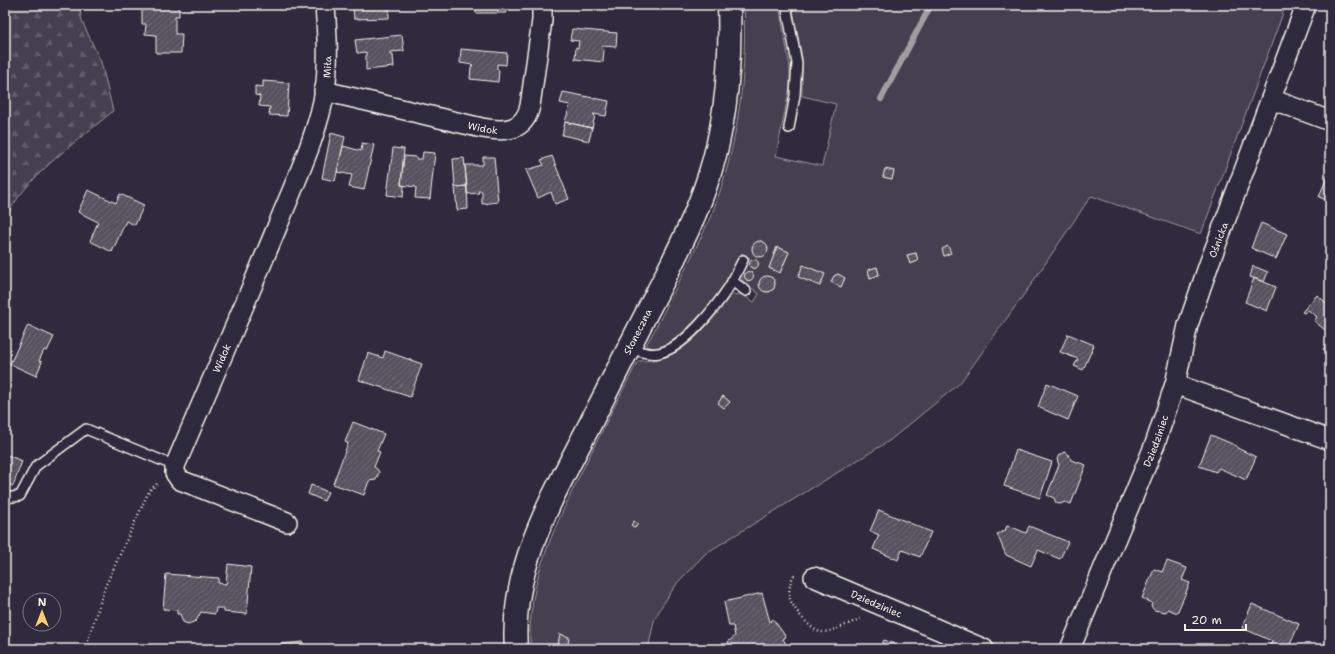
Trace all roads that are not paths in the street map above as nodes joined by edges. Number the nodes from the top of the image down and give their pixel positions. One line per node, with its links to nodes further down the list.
1 (326, 5): 6 (street, Miła)
2 (542, 5): 6 (street, Widok)
3 (729, 5): 14 (street, Słoneczna)
4 (786, 5): 10 (lane)
5 (1306, 5): 7 (street, Ośnicka)
6 (324, 91): 9 (street, Miła)
7 (1270, 99): 8 (street); 15 (street, Ośnicka)
8 (1330, 121)
9 (315, 128): 17 (street, Widok)
10 (789, 128)
11 (743, 260): 12 (lane)
12 (732, 281): 13 (lane); 14 (lane)
13 (746, 291)
14 (629, 348): 21 (street, Słoneczna)
15 (1175, 384): 16 (street); 23 (street, Dziedziniec)
16 (1330, 440)
17 (175, 466): 18 (lane); 19 (street)
18 (5, 498)
19 (287, 522)
20 (814, 577): 22 (street, Dziedziniec)
21 (516, 649)
22 (984, 649)
23 (1070, 649)

